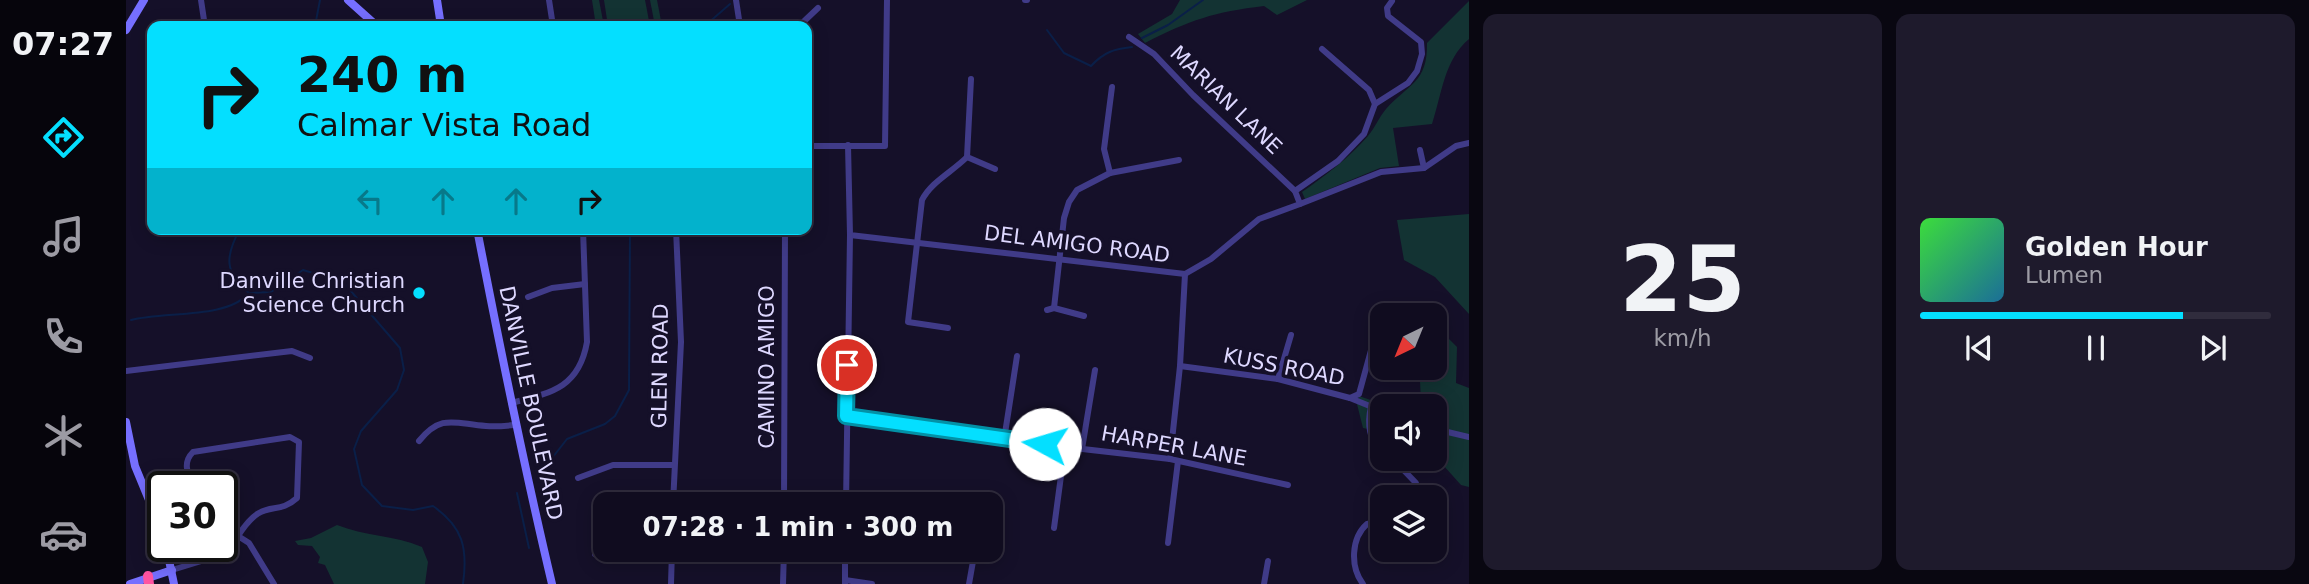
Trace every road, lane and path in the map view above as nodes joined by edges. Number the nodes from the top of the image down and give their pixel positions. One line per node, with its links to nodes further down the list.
1 (144, 0): 16 (main road)
2 (201, 0): 10 (street)
3 (436, 0): 12 (main road)
4 (549, 0): 13 (street)
5 (736, 0): 14 (street)
6 (887, 0): 23 (street)
7 (349, 1): 11 (main road)
8 (1392, 1): 21 (street)
9 (818, 8): 15 (street)
10 (204, 20)
11 (371, 21)
12 (440, 21)
13 (552, 21)
14 (739, 21)
15 (804, 21)
16 (126, 30)
17 (1129, 37): 31 (street, MARIAN LANE)
18 (1322, 48): 21 (street)
19 (971, 79): 26 (street)
20 (1112, 87): 30 (street)
21 (1375, 104): 31 (street)
22 (1469, 143): 28 (street)
23 (848, 145): 24 (street); 37 (street)
24 (812, 146)
25 (1420, 150): 28 (street)
26 (967, 157): 29 (street); 38 (street)
27 (1179, 160): 30 (street)
28 (1424, 167): 32 (street, DEL AMIGO ROAD)
29 (995, 169)
30 (1110, 173): 39 (street)
31 (1296, 191): 32 (street)
32 (1300, 204): 40 (street, DEL AMIGO ROAD)
33 (478, 235): 54 (main road, DANVILLE BOULEVARD)
34 (583, 235): 41 (street)
35 (676, 235): 66 (street, GLEN ROAD)
36 (785, 235): 73 (street, CAMINO AMIGO)
37 (850, 235): 38 (street, DEL AMIGO ROAD); 56 (street)
38 (917, 243): 39 (street, DEL AMIGO ROAD); 44 (street)
39 (1060, 260): 40 (street, DEL AMIGO ROAD); 43 (street)
40 (1185, 274): 49 (street)
41 (585, 284): 42 (street); 54 (street)
42 (528, 297)
43 (1084, 316)
44 (948, 328)
45 (1291, 335): 52 (street)
46 (1370, 354): 53 (street)
47 (1017, 356): 61 (street)
48 (310, 358): 51 (street)
49 (1180, 366): 52 (street, KUSS ROAD); 65 (street)
50 (1095, 370): 64 (street)
51 (126, 371)
52 (1278, 379): 53 (street, KUSS ROAD)
53 (1350, 398): 55 (street, KUSS ROAD)
54 (510, 403): 58 (main road, DANVILLE BOULEVARD)
55 (1370, 407)
56 (846, 416): 61 (street, HARPER LANE); 74 (street)
57 (126, 422): 75 (main road)
58 (514, 425): 62 (street); 93 (main road, DANVILLE BOULEVARD)
59 (1447, 432): 60 (street)
60 (1469, 437)
61 (1004, 440): 63 (street, HARPER LANE)
62 (419, 442)
63 (1065, 446): 64 (street, HARPER LANE); 77 (street)
64 (1083, 449): 65 (street, HARPER LANE)
65 (1174, 460): 70 (street, HARPER LANE); 79 (street)
66 (674, 466): 69 (street); 72 (street, GLEN ROAD)
67 (189, 471): 78 (street)
68 (1404, 471): 71 (street)
69 (578, 478)
70 (1288, 485)
71 (1416, 485)
72 (673, 492)
73 (784, 492)
74 (846, 492)
75 (147, 495)
76 (1370, 523): 99 (street)
77 (1054, 528)
78 (238, 536): 92 (street)
79 (1168, 543)
80 (1268, 561): 98 (street)
81 (170, 562): 87 (main road)
82 (198, 562): 87 (street)
83 (672, 562): 94 (street)
84 (783, 562): 95 (street)
85 (845, 562): 89 (street)
86 (973, 562): 97 (street)
87 (172, 570): 88 (main road); 91 (main road)
88 (148, 580): 90 (main road)
89 (845, 582): 96 (street)
90 (130, 584)
91 (174, 584)
92 (274, 584)
93 (552, 584)
94 (671, 584)
95 (783, 584)
96 (872, 584)
97 (969, 584)
98 (1264, 584)
99 (1363, 584)

